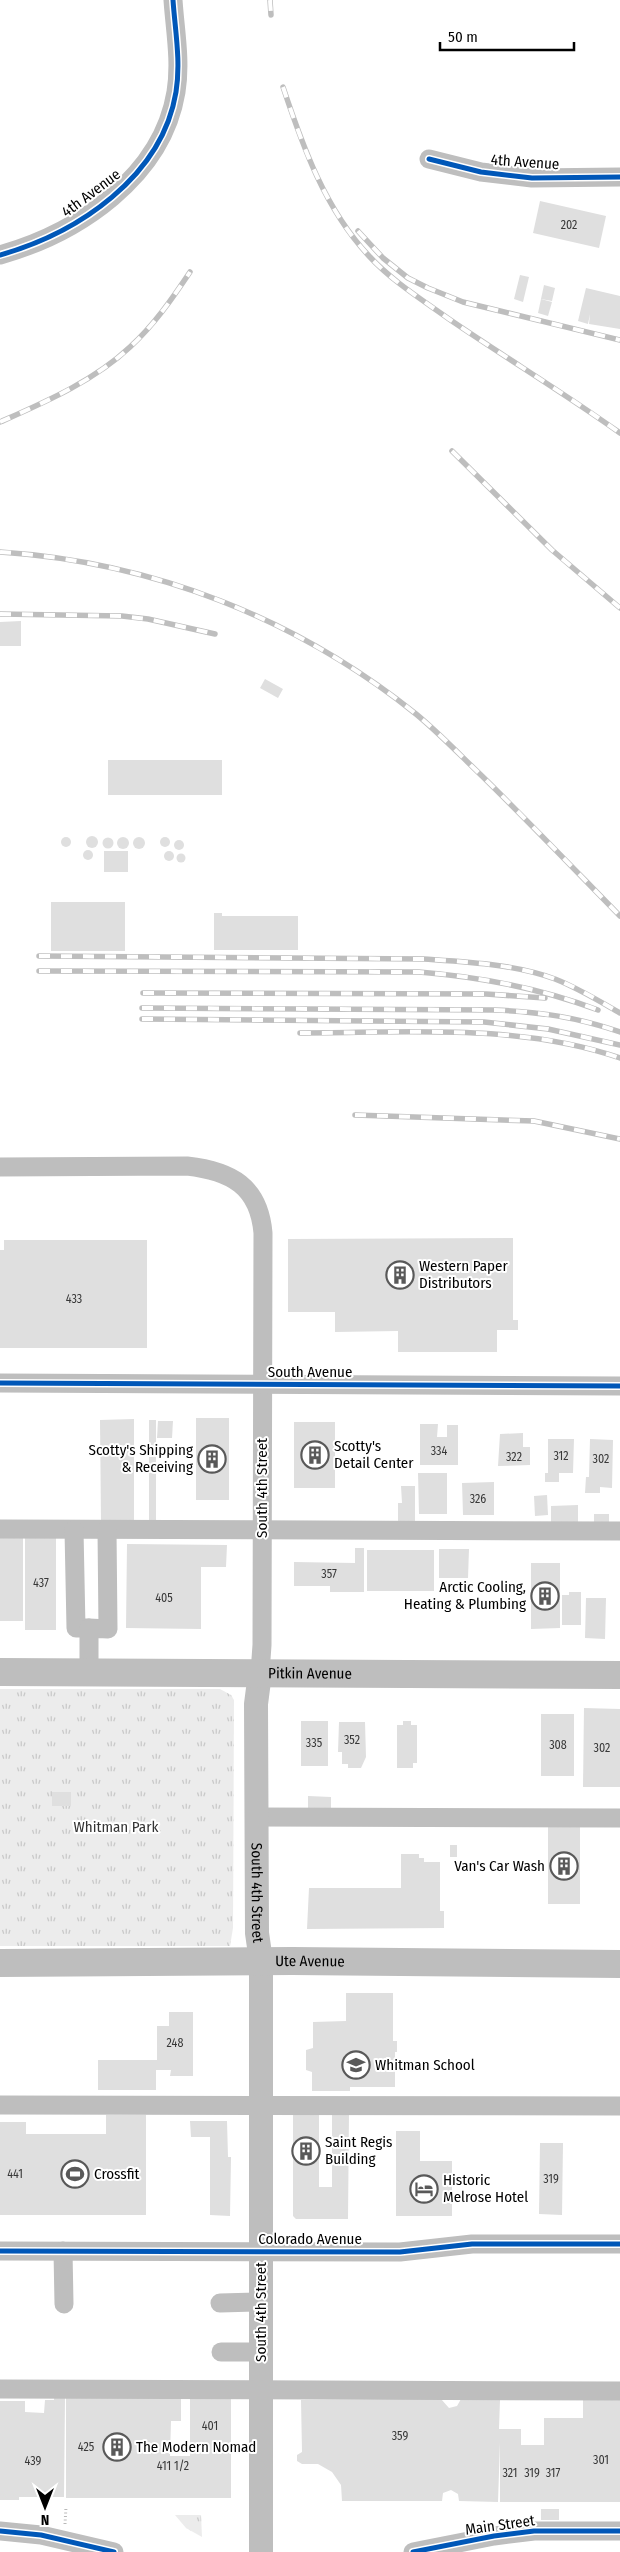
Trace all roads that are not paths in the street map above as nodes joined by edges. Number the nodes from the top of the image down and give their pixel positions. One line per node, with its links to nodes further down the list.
1 (173, 0): 4 (street, 4th Avenue)
2 (429, 159): 3 (street, 4th Avenue)
3 (620, 177)
4 (0, 255)
5 (0, 1168): 7 (street, South 4th Street)
6 (0, 1383): 7 (street, South Avenue)
7 (262, 1384): 8 (street, South Avenue); 12 (street, South 4th Street)
8 (620, 1386)
9 (0, 1529): 10 (street)
10 (74, 1530): 11 (street); 14 (street)
11 (107, 1530): 12 (street); 14 (street)
12 (262, 1530): 13 (street); 17 (street, South 4th Street)
13 (620, 1531)
14 (89, 1628): 16 (street)
15 (0, 1672): 16 (highway, Pitkin Avenue)
16 (89, 1672): 17 (highway, Pitkin Avenue)
17 (260, 1673): 18 (highway, Pitkin Avenue); 19 (main road, South 4th Street)
18 (620, 1675)
19 (256, 1817): 20 (street); 21 (main road, South 4th Street)
20 (620, 1818)
21 (261, 1961): 22 (highway, Ute Avenue); 23 (highway, Ute Avenue); 25 (main road, South 4th Street)
22 (0, 1963)
23 (620, 1964)
24 (0, 2105): 25 (street)
25 (261, 2106): 26 (street); 30 (main road, South 4th Street)
26 (620, 2106)
27 (620, 2244): 30 (street, Colorado Avenue)
28 (0, 2251): 29 (street, Colorado Avenue)
29 (63, 2251): 30 (street, Colorado Avenue); 33 (street)
30 (261, 2252): 32 (main road, South 4th Street)
31 (220, 2302): 32 (street)
32 (261, 2302): 35 (main road, South 4th Street)
33 (64, 2304)
34 (220, 2352): 35 (street)
35 (261, 2352): 36 (main road, South 4th Street)
36 (262, 2388): 37 (street); 38 (street); 42 (main road, South 4th Street)
37 (0, 2389)
38 (620, 2390)
39 (0, 2531): 41 (street)
40 (620, 2531): 43 (street, Main Street)
41 (114, 2552)
42 (261, 2552)
43 (413, 2552)

